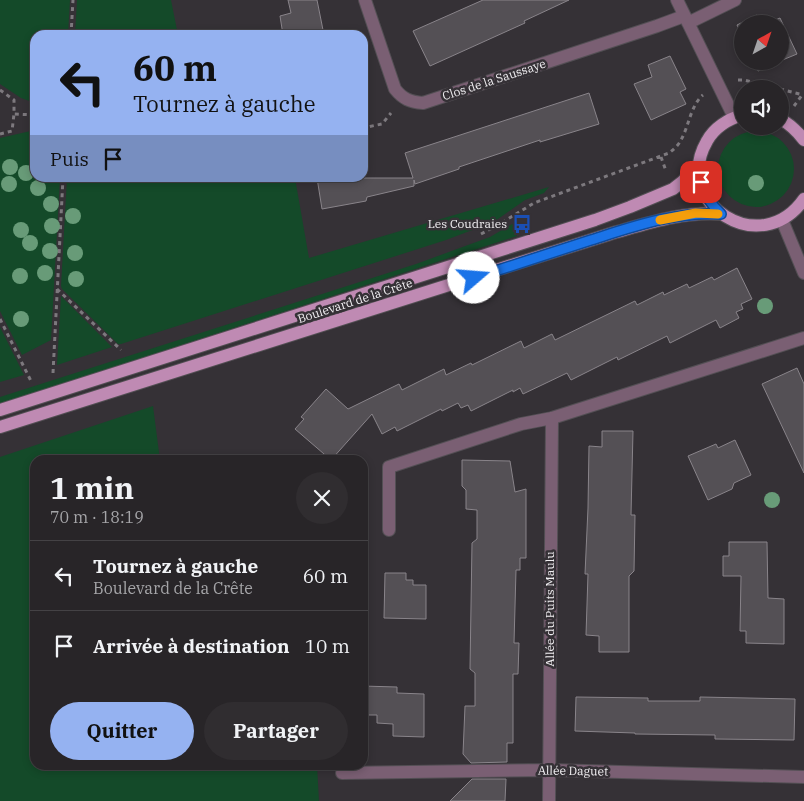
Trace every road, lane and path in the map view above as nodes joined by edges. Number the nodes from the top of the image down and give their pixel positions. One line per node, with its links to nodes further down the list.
1 (74, 0): 6 (path)
2 (365, 0): 11 (street)
3 (678, 0): 5 (street)
4 (735, 0): 5 (street, Clos de la Saussaye)
5 (686, 19): 11 (street, Clos de la Saussaye); 12 (street)
6 (71, 30)
7 (0, 90): 13 (path)
8 (789, 91): 10 (path)
9 (704, 95): 27 (path)
10 (804, 95)
11 (404, 98): 19 (path)
12 (734, 109)
13 (14, 114): 14 (path); 20 (path)
14 (30, 116)
15 (734, 118): 22 (main road, Boulevard de la Crête)
16 (789, 121): 17 (main road)
17 (804, 122)
18 (789, 125): 21 (main road)
19 (368, 127)
20 (0, 134)
21 (804, 140)
22 (699, 164): 25 (main road, Boulevard de la Crête); 39 (main road, Boulevard de la Crête)
23 (63, 182): 29 (path)
24 (804, 199): 26 (main road, Boulevard de la Crête)
25 (721, 214): 26 (main road, Boulevard de la Crête); 41 (main road, Boulevard de la Crête)
26 (782, 220): 28 (street)
27 (475, 236)
28 (804, 273)
29 (57, 288): 32 (path); 34 (path)
30 (0, 318): 37 (path)
31 (804, 338): 40 (street)
32 (113, 354)
33 (61, 370): 34 (path)
34 (53, 373): 35 (path)
35 (46, 376)
36 (38, 378): 37 (path)
37 (31, 381): 38 (path)
38 (23, 383)
39 (0, 410)
40 (552, 418): 42 (street); 43 (street, Allée du Puits Maulu)
41 (0, 427)
42 (389, 530)
43 (550, 770): 44 (street, Allée Daguet); 45 (street, Allée Daguet); 46 (street, Allée du Puits Maulu)
44 (342, 773)
45 (804, 777)
46 (549, 801)

